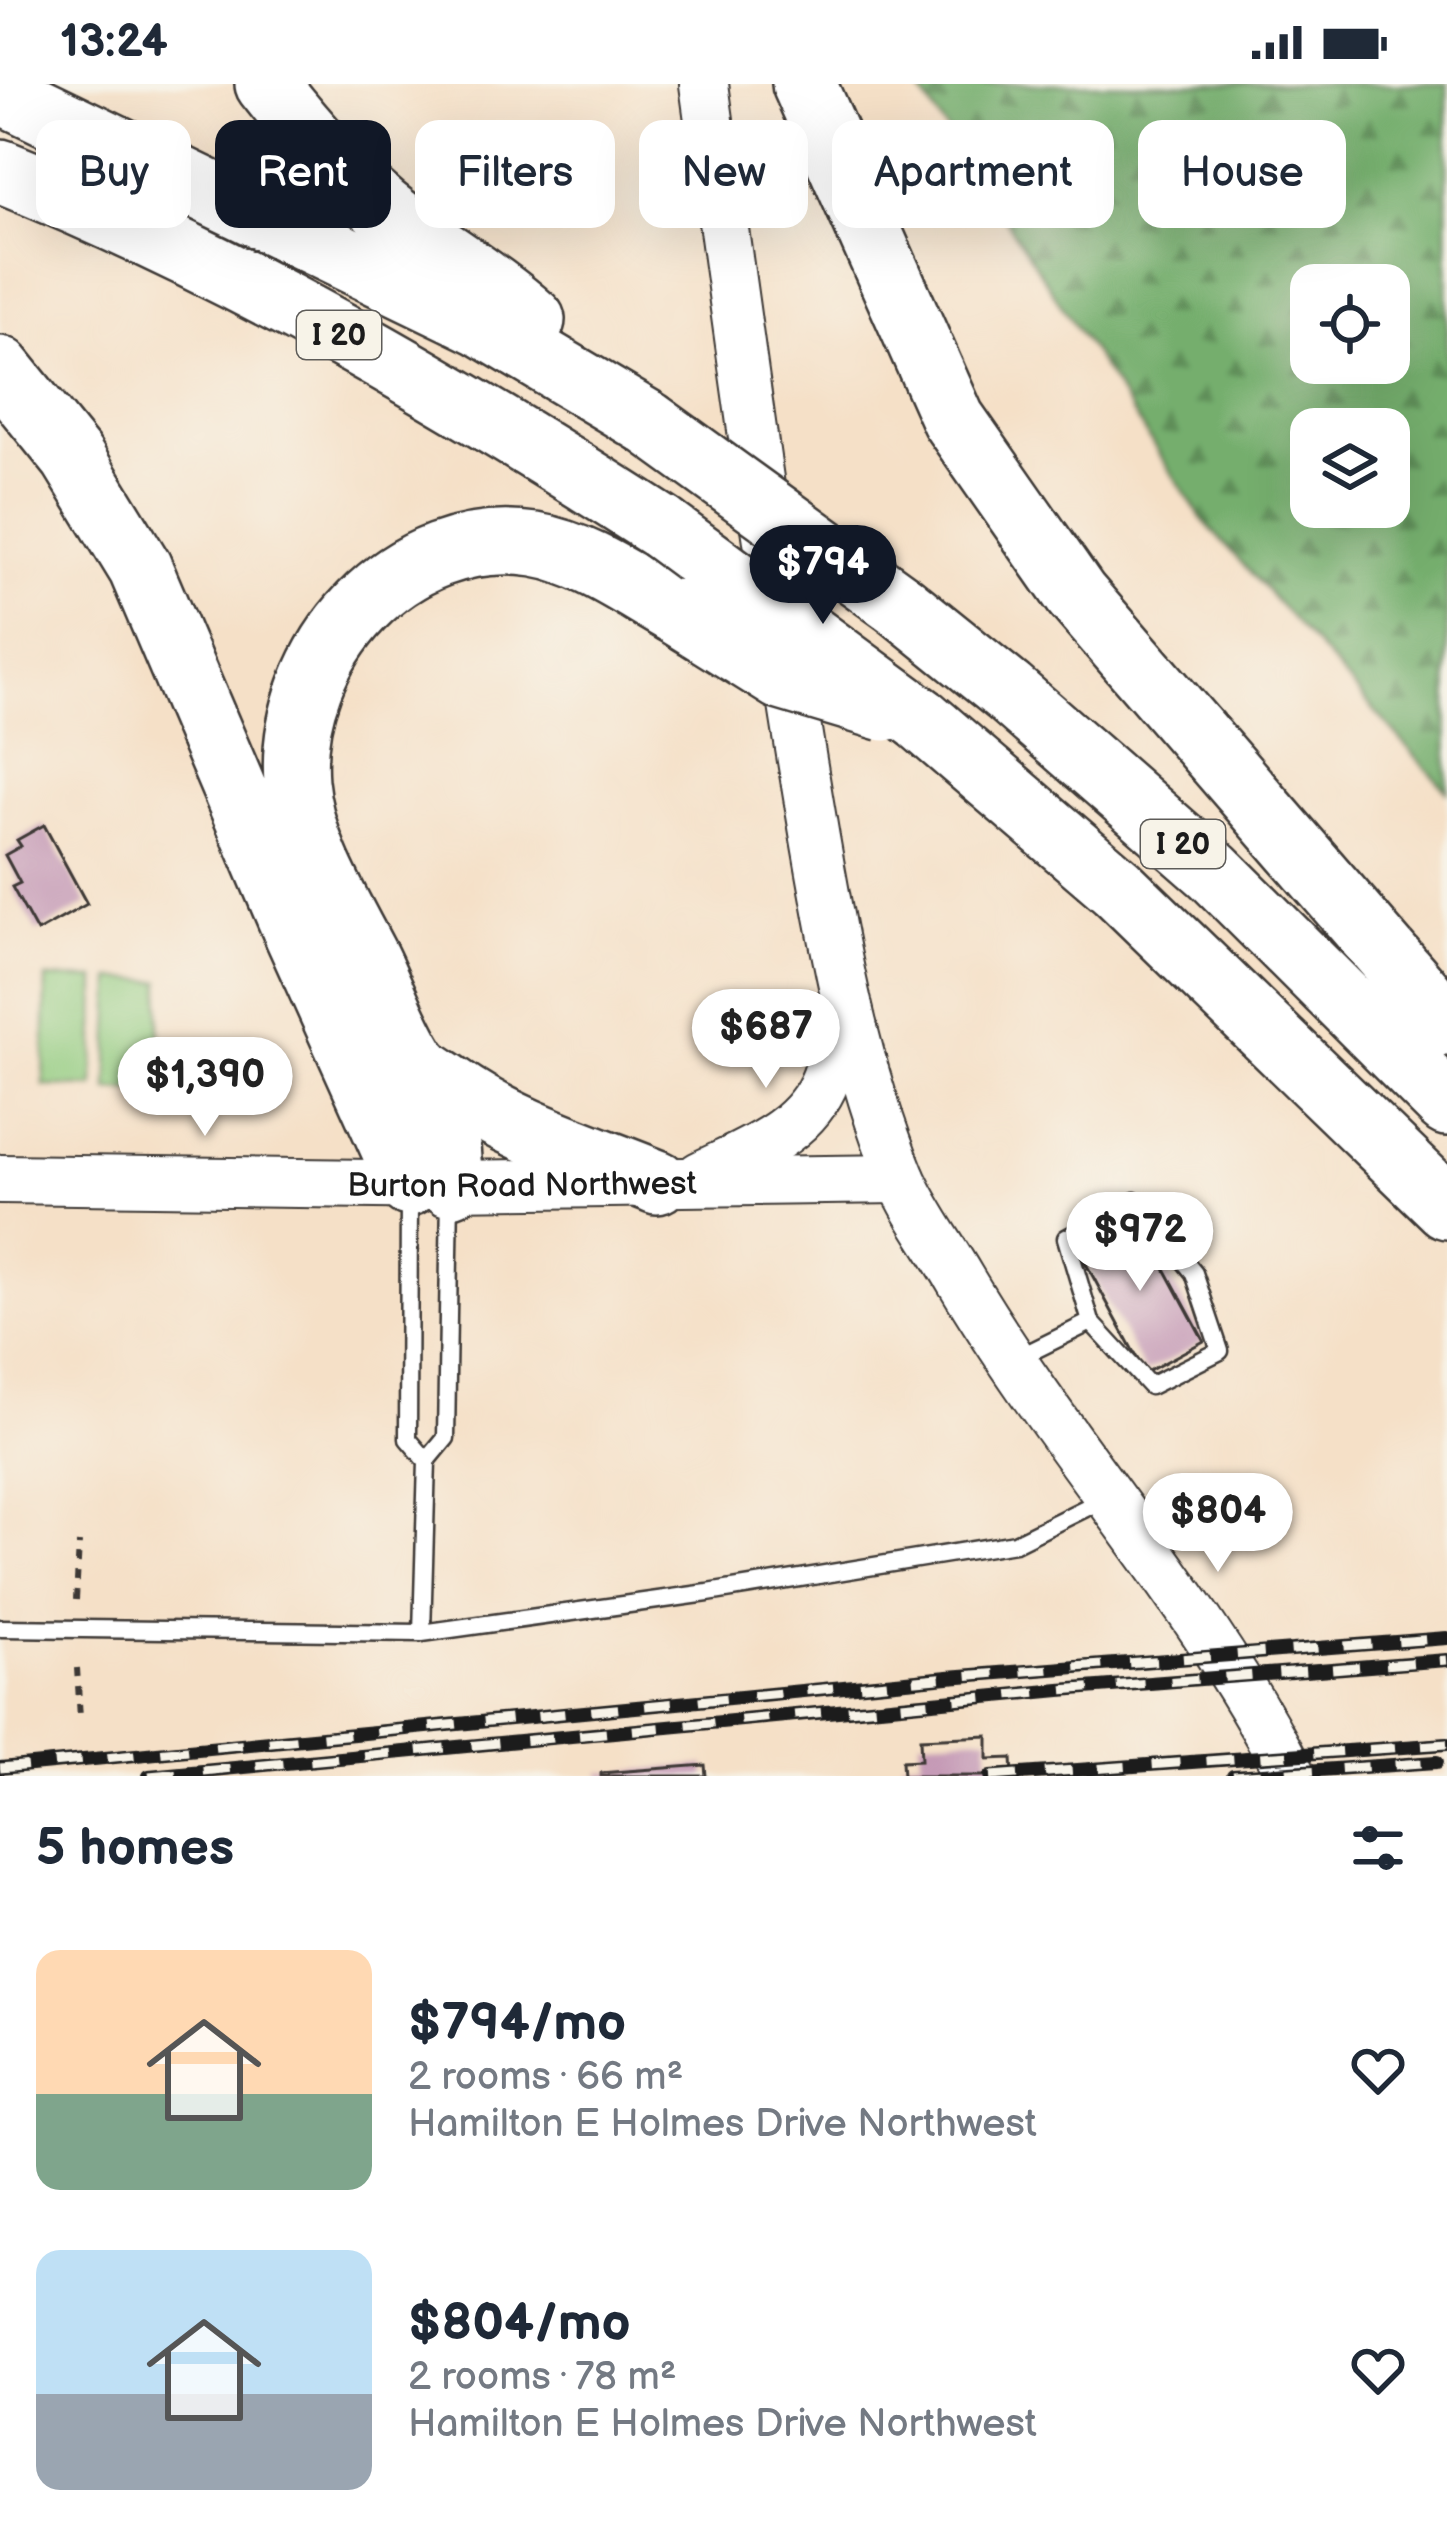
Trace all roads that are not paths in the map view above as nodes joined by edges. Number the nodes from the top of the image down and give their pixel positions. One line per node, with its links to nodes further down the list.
1 (267, 84): 7 (highway)
2 (704, 84): 9 (main road)
3 (804, 84): 10 (highway)
4 (0, 91): 7 (highway, I 20)
5 (0, 171): 8 (highway, I 20, bridge)
6 (0, 368): 16 (highway)
7 (647, 422): 12 (highway, I 20, bridge)
8 (921, 719): 11 (highway, bridge); 17 (highway, I 20)
9 (843, 997): 14 (main road); 15 (main road)
10 (1447, 1024)
11 (421, 1066): 15 (highway); 16 (highway)
12 (1447, 1104)
13 (0, 1179): 16 (main road, Burton Road Northwest)
14 (901, 1179): 15 (main road, Burton Road Northwest); 19 (main road)
15 (672, 1182): 16 (main road, Burton Road Northwest)
16 (430, 1184): 20 (lane); 20 (lane)
17 (1447, 1207)
18 (1091, 1322): 18 (lane); 19 (lane)
19 (1012, 1361): 21 (main road)
20 (427, 1461): 23 (lane)
21 (1110, 1496): 23 (lane); 24 (main road)
22 (0, 1628): 23 (lane)
23 (422, 1633)
24 (1291, 1776)

